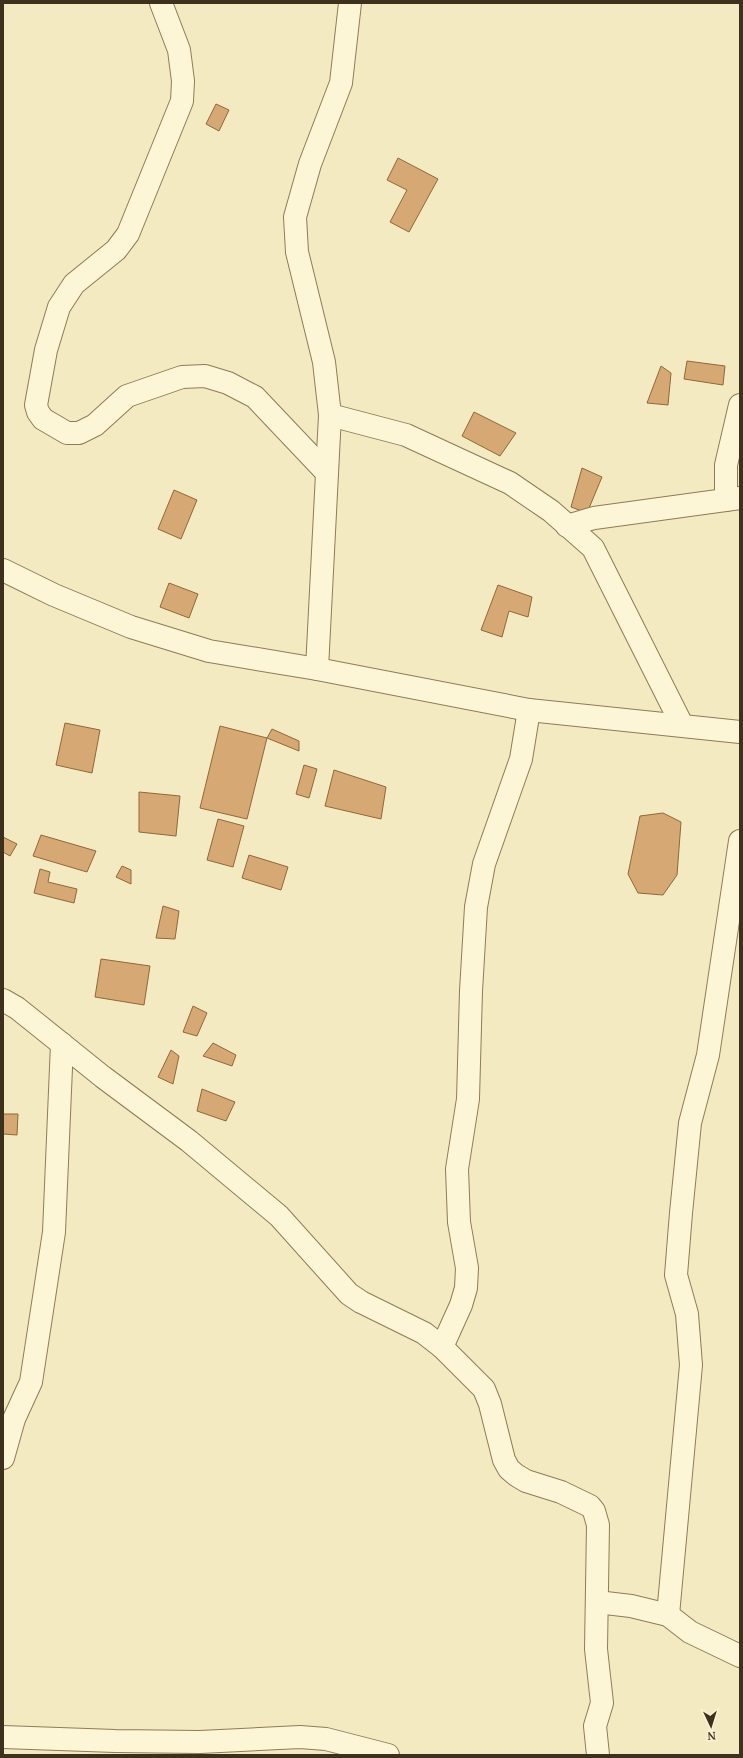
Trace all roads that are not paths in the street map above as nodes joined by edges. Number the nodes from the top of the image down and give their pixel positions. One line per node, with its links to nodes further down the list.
1 (161, 3): 5 (street)
2 (350, 3): 4 (street)
3 (740, 405): 6 (street)
4 (330, 415): 5 (street); 7 (street)
5 (327, 473): 9 (street)
6 (733, 499): 7 (street)
7 (567, 526): 11 (street)
8 (3, 570): 9 (street)
9 (317, 669): 10 (street)
10 (529, 710): 11 (street); 16 (street)
11 (682, 726): 12 (street)
12 (740, 732)
13 (740, 841): 19 (street)
14 (3, 1000): 15 (street)
15 (62, 1044): 16 (street); 17 (street)
16 (442, 1347): 18 (street)
17 (3, 1458)
18 (597, 1602): 19 (street); 23 (street)
19 (668, 1615): 20 (street)
20 (740, 1656)
21 (3, 1737): 22 (street)
22 (388, 1755)
23 (598, 1755)

